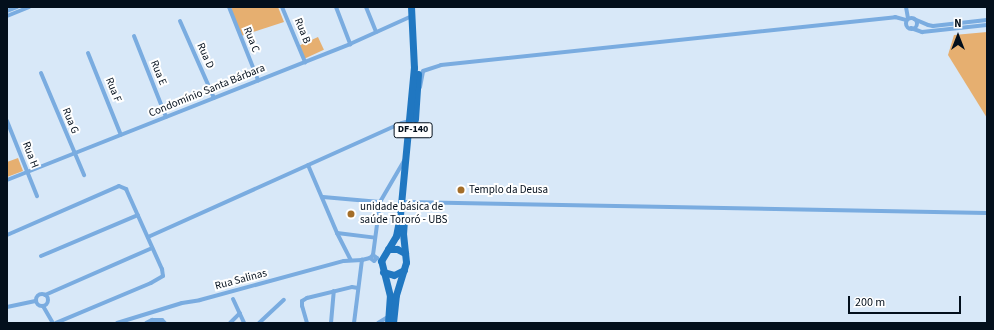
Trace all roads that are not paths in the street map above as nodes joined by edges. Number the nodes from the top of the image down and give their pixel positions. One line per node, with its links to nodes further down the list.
1 (17, 7): 10 (street)
2 (30, 7): 11 (street)
3 (229, 7): 25 (street, Rua C)
4 (282, 7): 23 (street, Rua B)
5 (336, 7): 21 (street)
6 (366, 7): 19 (street)
7 (411, 7): 12 (main road, DF-140)
8 (415, 7): 26 (main road, DF-140)
9 (906, 7): 13 (street)
10 (7, 11)
11 (7, 16)
12 (412, 16): 19 (street, Condomínio Santa Bárbara); 30 (main road, DF-140)
13 (907, 19): 14 (street); 18 (street); 26 (street)
14 (914, 19): 15 (street); 18 (street)
15 (987, 20)
16 (180, 21): 27 (street, Rua D)
17 (987, 25): 18 (street)
18 (911, 28)
19 (376, 32): 21 (street, Condomínio Santa Bárbara)
20 (134, 36): 28 (street, Rua E)
21 (350, 44): 23 (street, Condomínio Santa Bárbara)
22 (88, 53): 31 (street, Rua F)
23 (304, 62): 25 (street, Condomínio Santa Bárbara)
24 (41, 73): 32 (street, Rua G)
25 (258, 80): 27 (street, Condomínio Santa Bárbara)
26 (417, 93): 41 (main road, DF-140)
27 (214, 98): 28 (street, Condomínio Santa Bárbara)
28 (166, 117): 31 (street, Condomínio Santa Bárbara)
29 (7, 121): 35 (street, Rua H)
30 (410, 121): 33 (main road, DF-140); 34 (street)
31 (121, 134): 32 (street, Condomínio Santa Bárbara)
32 (73, 154): 35 (street, Condomínio Santa Bárbara); 36 (street, Rua G)
33 (406, 157): 40 (street); 49 (main road, DF-140)
34 (308, 165): 39 (street); 46 (street)
35 (26, 172): 37 (street, Condomínio Santa Bárbara); 38 (street, Rua H)
36 (84, 175)
37 (7, 180)
38 (37, 196)
39 (323, 197): 40 (street); 44 (street)
40 (380, 202): 47 (street)
41 (406, 202): 42 (street); 50 (main road, DF-140)
42 (987, 213)
43 (138, 216): 45 (street); 46 (street); 51 (street)
44 (337, 233): 47 (street); 53 (street)
45 (7, 235)
46 (148, 237): 48 (street)
47 (375, 238): 52 (street)
48 (152, 248): 59 (street); 67 (street)
49 (386, 251): 50 (main road); 52 (street, Rua Salinas); 56 (main road, DF-140)
50 (405, 252): 55 (main road, DF-140)
51 (41, 256)
52 (373, 258): 54 (street, Rua Salinas); 56 (street)
53 (352, 260): 54 (street, Rua Salinas); 69 (street, Rua Salinas)
54 (362, 260): 57 (street)
55 (404, 270): 56 (main road); 66 (main road, DF-140)
56 (383, 272): 66 (main road, DF-140)
57 (358, 288): 58 (street); 77 (street)
58 (334, 291): 75 (street); 76 (street)
59 (45, 295): 62 (street); 63 (street)
60 (233, 298): 65 (street)
61 (284, 300): 74 (street)
62 (35, 301): 63 (street); 64 (street)
63 (43, 306): 67 (street)
64 (7, 307)
65 (240, 313): 72 (street); 73 (street)
66 (390, 321): 78 (street)
67 (53, 322): 68 (street)
68 (45, 323)
69 (117, 323)
70 (146, 323): 71 (street)
71 (165, 323)
72 (230, 323)
73 (244, 323)
74 (259, 323)
75 (307, 323)
76 (331, 323)
77 (354, 323)
78 (378, 323)

